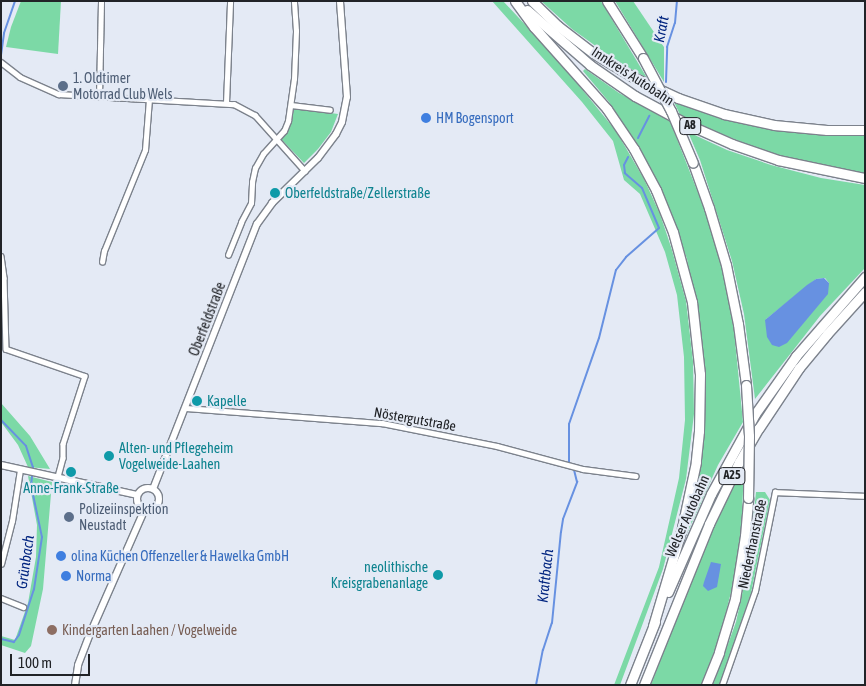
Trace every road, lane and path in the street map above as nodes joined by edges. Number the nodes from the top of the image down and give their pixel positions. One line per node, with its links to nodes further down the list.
1 (101, 1): 9 (street)
2 (294, 1): 12 (street)
3 (340, 1): 16 (main road, Oberfeldstraße)
4 (517, 1): 17 (highway, Innkreis Autobahn / A8); 35 (highway)
5 (532, 1): 14 (highway, Innkreis Autobahn / A8)
6 (607, 1): 39 (highway, bridge)
7 (230, 2): 11 (street)
8 (2, 62): 9 (street)
9 (99, 97): 10 (street)
10 (149, 99): 11 (street); 20 (street)
11 (226, 103): 15 (street)
12 (291, 105): 13 (street); 15 (street)
13 (330, 110)
14 (865, 130)
15 (277, 139): 16 (street); 18 (street)
16 (305, 171): 23 (main road, Oberfeldstraße)
17 (865, 178)
18 (228, 255)
19 (1, 256): 27 (street)
20 (102, 262)
21 (865, 277): 35 (highway, Welser Autobahn / A25)
22 (865, 292): 38 (highway, Welser Autobahn / A25)
23 (186, 408): 26 (street, Nöstergutstraße); 28 (main road, Oberfeldstraße)
24 (1, 465): 25 (main road)
25 (20, 470): 27 (main road); 32 (street)
26 (636, 476)
27 (58, 477): 29 (main road)
28 (153, 489): 29 (main road); 31 (main road, Oberfeldstraße)
29 (138, 496): 31 (main road)
30 (865, 496): 40 (street, Niederthanstraße)
31 (145, 509): 36 (main road, Oberfeldstraße)
32 (1, 564)
33 (1, 598): 34 (street)
34 (23, 607)
35 (653, 626): 37 (highway, Welser Autobahn / A25)
36 (75, 685)
37 (630, 685)
38 (644, 685)
39 (706, 685)
40 (722, 685)

